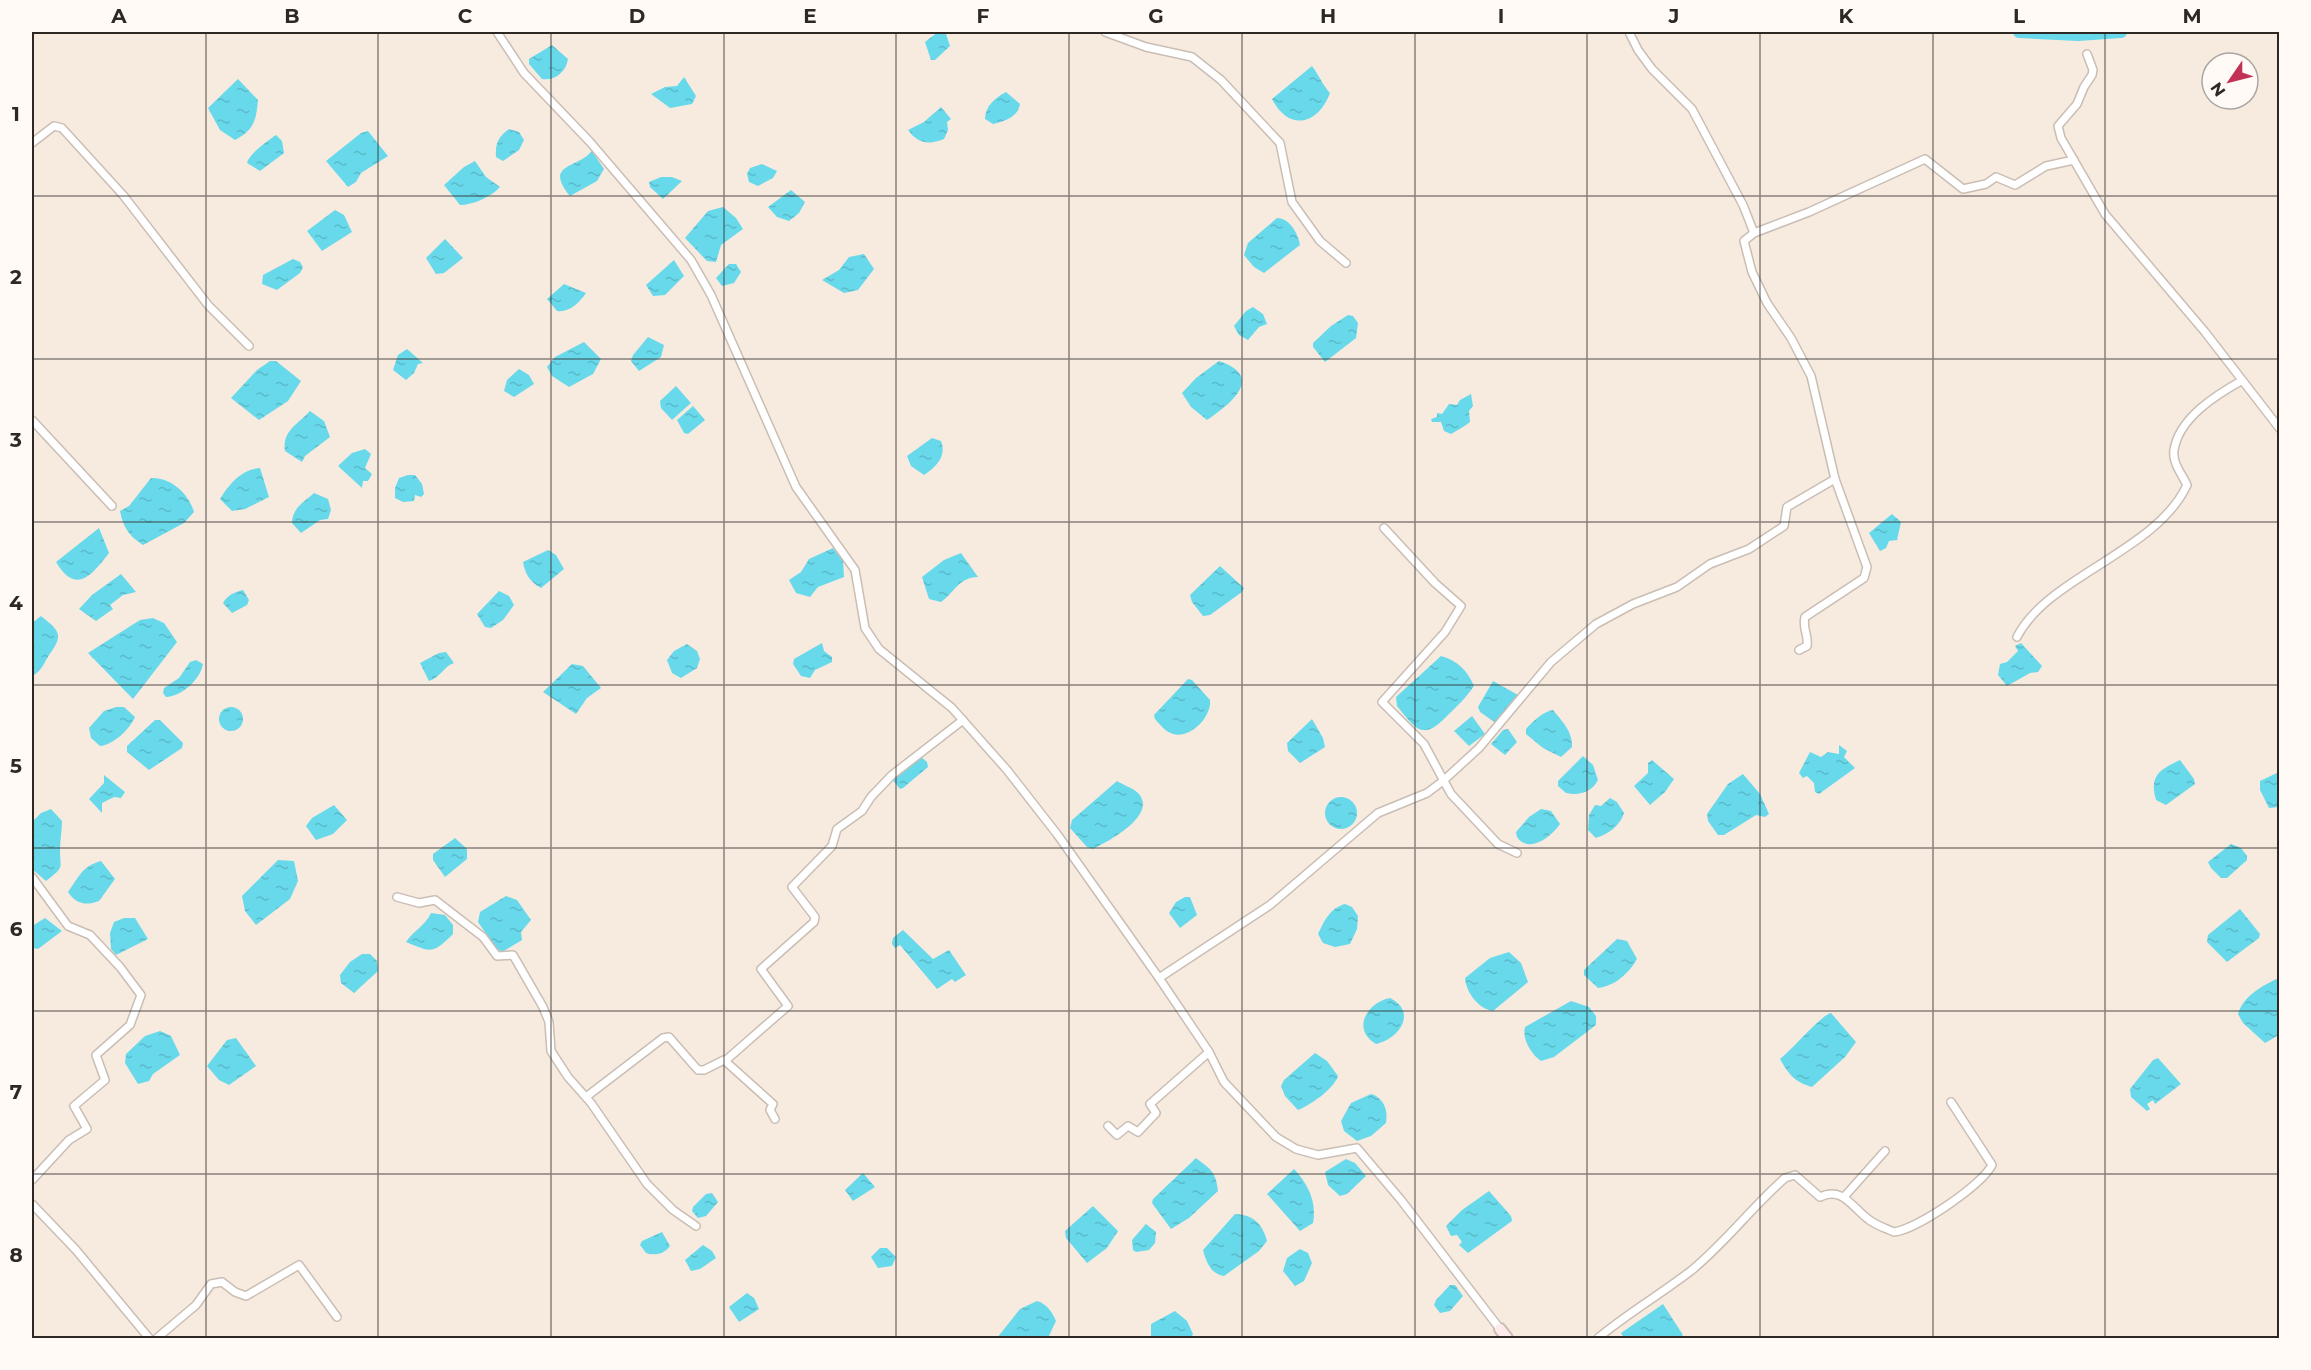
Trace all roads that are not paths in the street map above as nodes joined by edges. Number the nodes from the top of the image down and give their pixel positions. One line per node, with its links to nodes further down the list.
1 (497, 32): 18 (street)
2 (1105, 32): 8 (street)
3 (1629, 32): 7 (street)
4 (2087, 54): 6 (street)
5 (32, 143): 9 (street)
6 (2074, 160): 7 (street); 10 (street)
7 (1754, 233): 13 (street)
8 (1346, 264)
9 (249, 346)
10 (2241, 381): 12 (street); 16 (street)
11 (32, 420): 14 (street)
12 (2280, 429)
13 (1835, 479): 17 (street); 19 (street)
14 (112, 506)
15 (1384, 528): 19 (street)
16 (2017, 637)
17 (1800, 650)
18 (963, 720): 23 (street); 25 (street)
19 (1443, 781): 20 (street); 23 (street)
20 (1517, 853)
21 (32, 877): 31 (street)
22 (397, 897): 26 (street)
23 (1159, 978): 24 (street)
24 (1209, 1052): 29 (street); 36 (street)
25 (725, 1061): 26 (street); 28 (street)
26 (586, 1097): 34 (street)
27 (1951, 1102): 32 (street)
28 (775, 1119)
29 (1108, 1126)
30 (1885, 1151): 32 (street)
31 (32, 1180)
32 (1844, 1197): 40 (street)
33 (32, 1204): 37 (street)
34 (696, 1226)
35 (337, 1317): 38 (street)
36 (1500, 1329): 39 (street)
37 (149, 1338)
38 (157, 1338)
39 (1507, 1338)
40 (1598, 1338)

